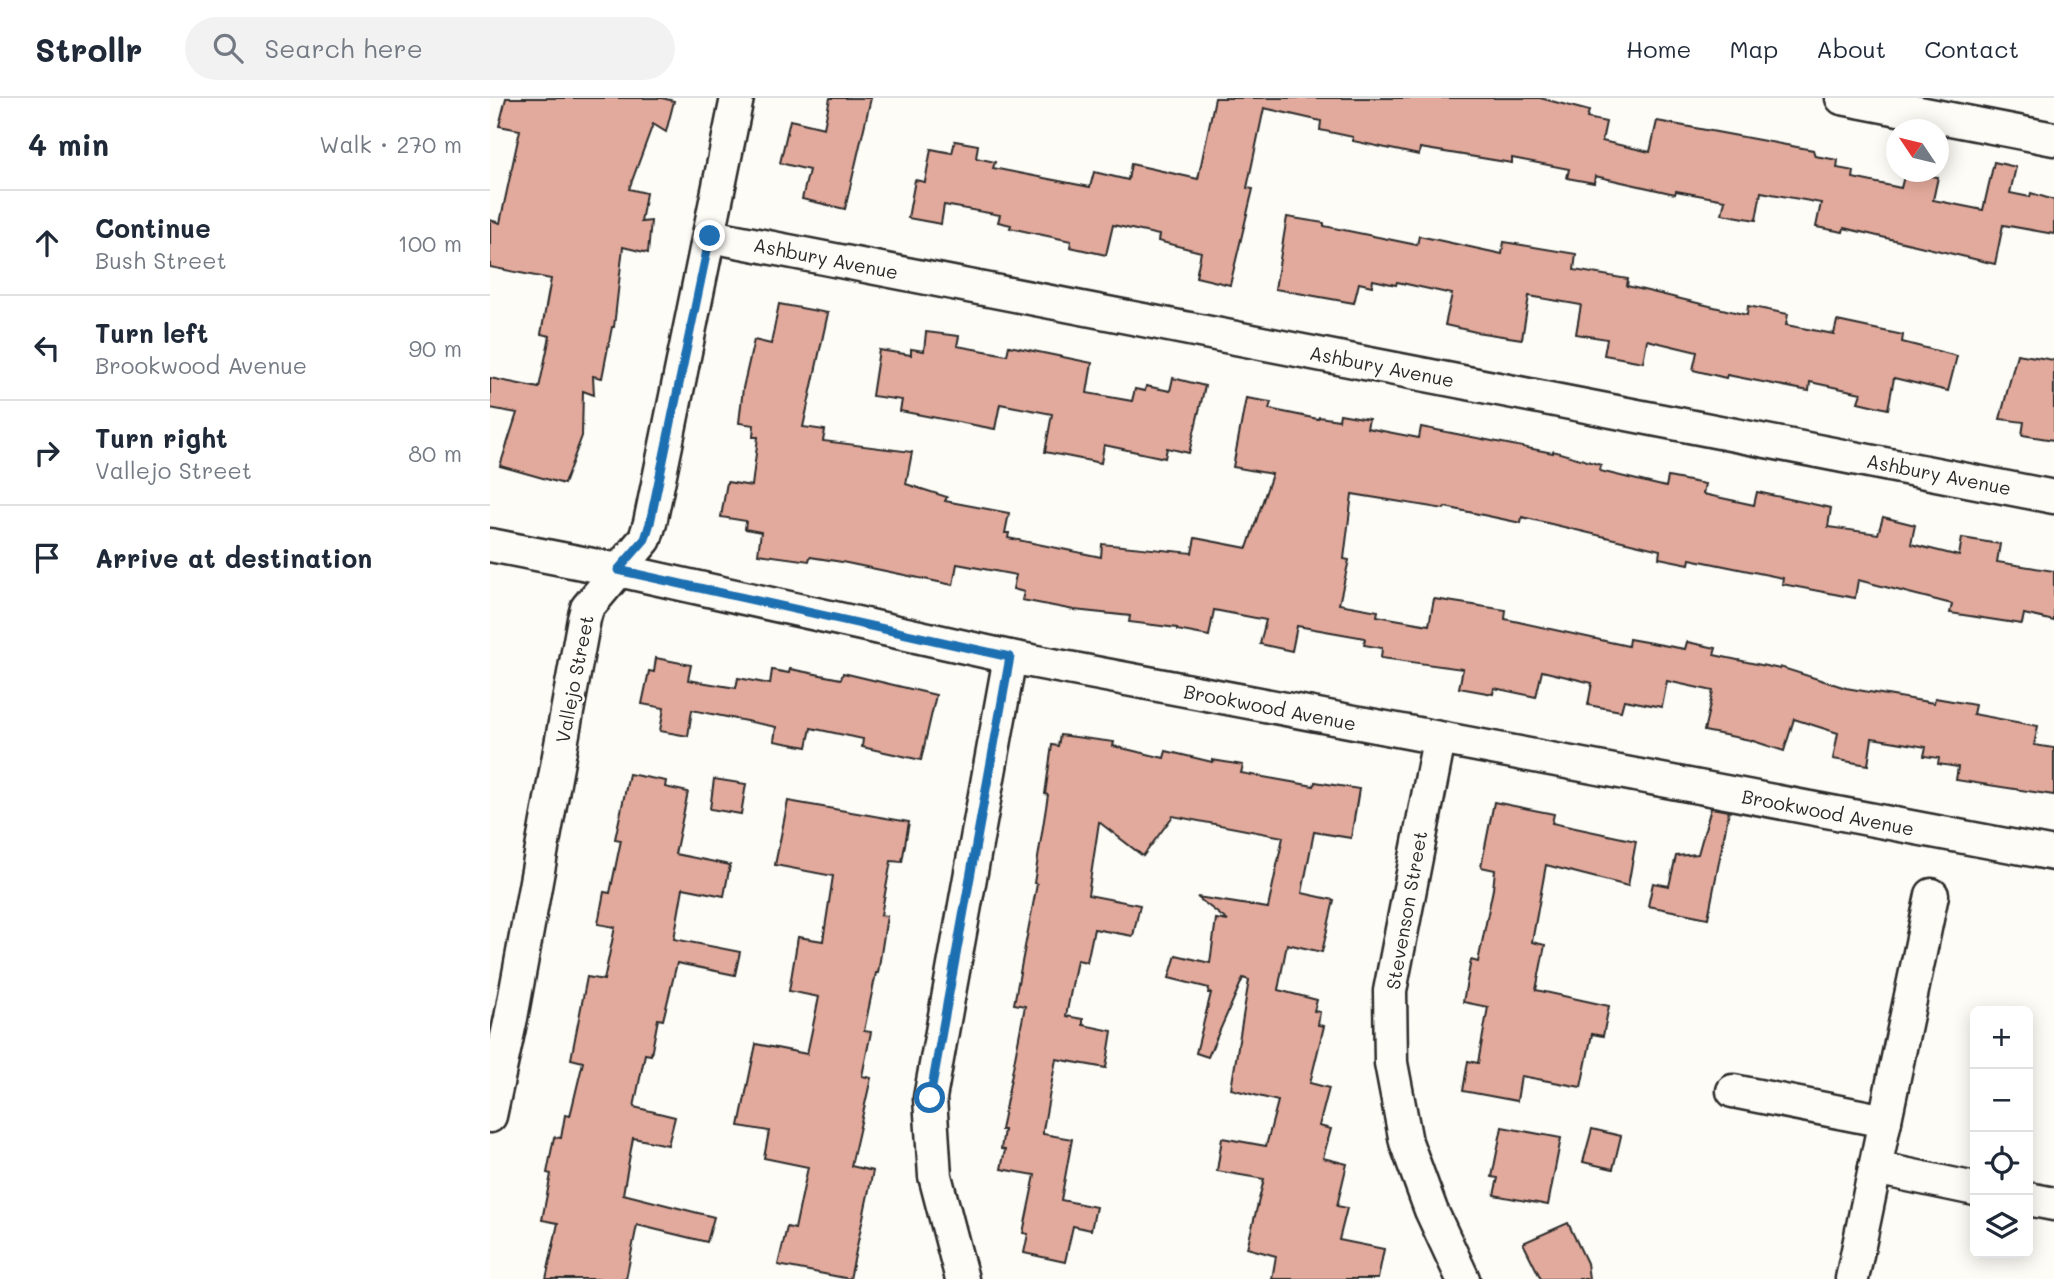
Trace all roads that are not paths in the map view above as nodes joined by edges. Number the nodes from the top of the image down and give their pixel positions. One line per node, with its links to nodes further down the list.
1 (737, 98): 4 (street, Vallejo Street)
2 (1842, 98): 3 (street)
3 (2054, 139)
4 (710, 236): 5 (street, Ashbury Avenue); 7 (street, Vallejo Street)
5 (2054, 496)
6 (490, 545): 7 (street, Brookwood Avenue)
7 (618, 570): 8 (street, Brookwood Avenue); 13 (street, Vallejo Street)
8 (1010, 657): 9 (street, Brookwood Avenue); 19 (street)
9 (1439, 740): 10 (street, Brookwood Avenue); 20 (street, Stevenson Street)
10 (2054, 854)
11 (1932, 895): 14 (street)
12 (1734, 1091): 14 (street)
13 (490, 1116)
14 (1885, 1121): 15 (street)
15 (1875, 1168): 16 (street); 21 (street)
16 (1970, 1188)
17 (2033, 1200): 18 (street)
18 (2054, 1204)
19 (962, 1279)
20 (1463, 1279)
21 (1852, 1279)

